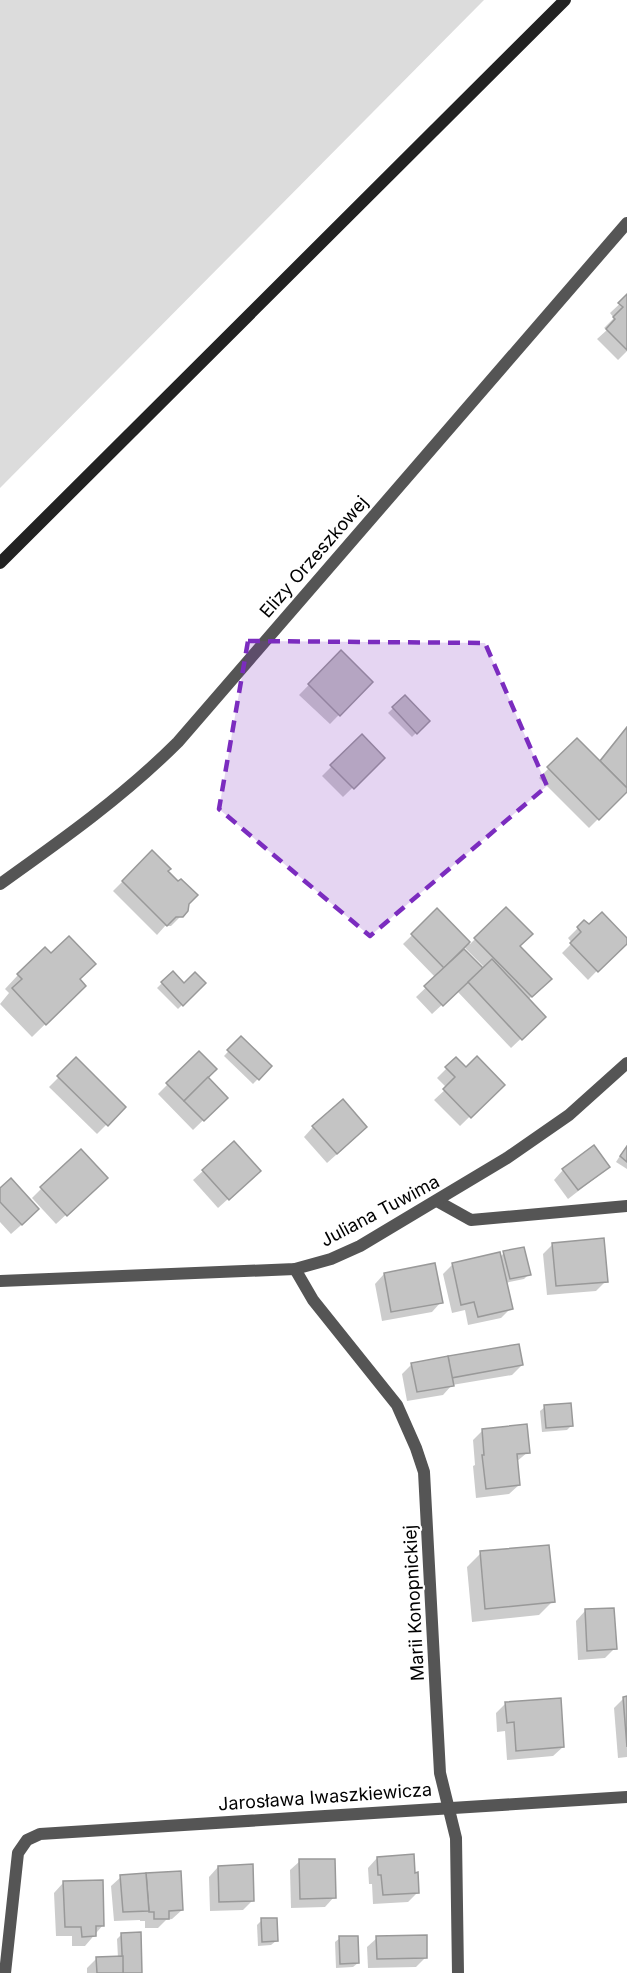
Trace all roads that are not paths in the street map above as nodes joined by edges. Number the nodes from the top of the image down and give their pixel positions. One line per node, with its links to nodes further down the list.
1 (566, 0): 3 (main road)
2 (627, 223): 4 (street, Elizy Orzeszkowej)
3 (0, 563)
4 (0, 884)
5 (627, 1063): 6 (street, Juliana Tuwima)
6 (437, 1201): 7 (street); 8 (street, Juliana Tuwima)
7 (627, 1206)
8 (296, 1269): 9 (street, Juliana Tuwima); 11 (street, Marii Konopnickiej)
9 (0, 1281)
10 (627, 1797): 11 (street, Jarosława Iwaszkiewicza)
11 (448, 1807): 12 (street, Jarosława Iwaszkiewicza); 13 (street, Marii Konopnickiej)
12 (5, 1973)
13 (458, 1973)

